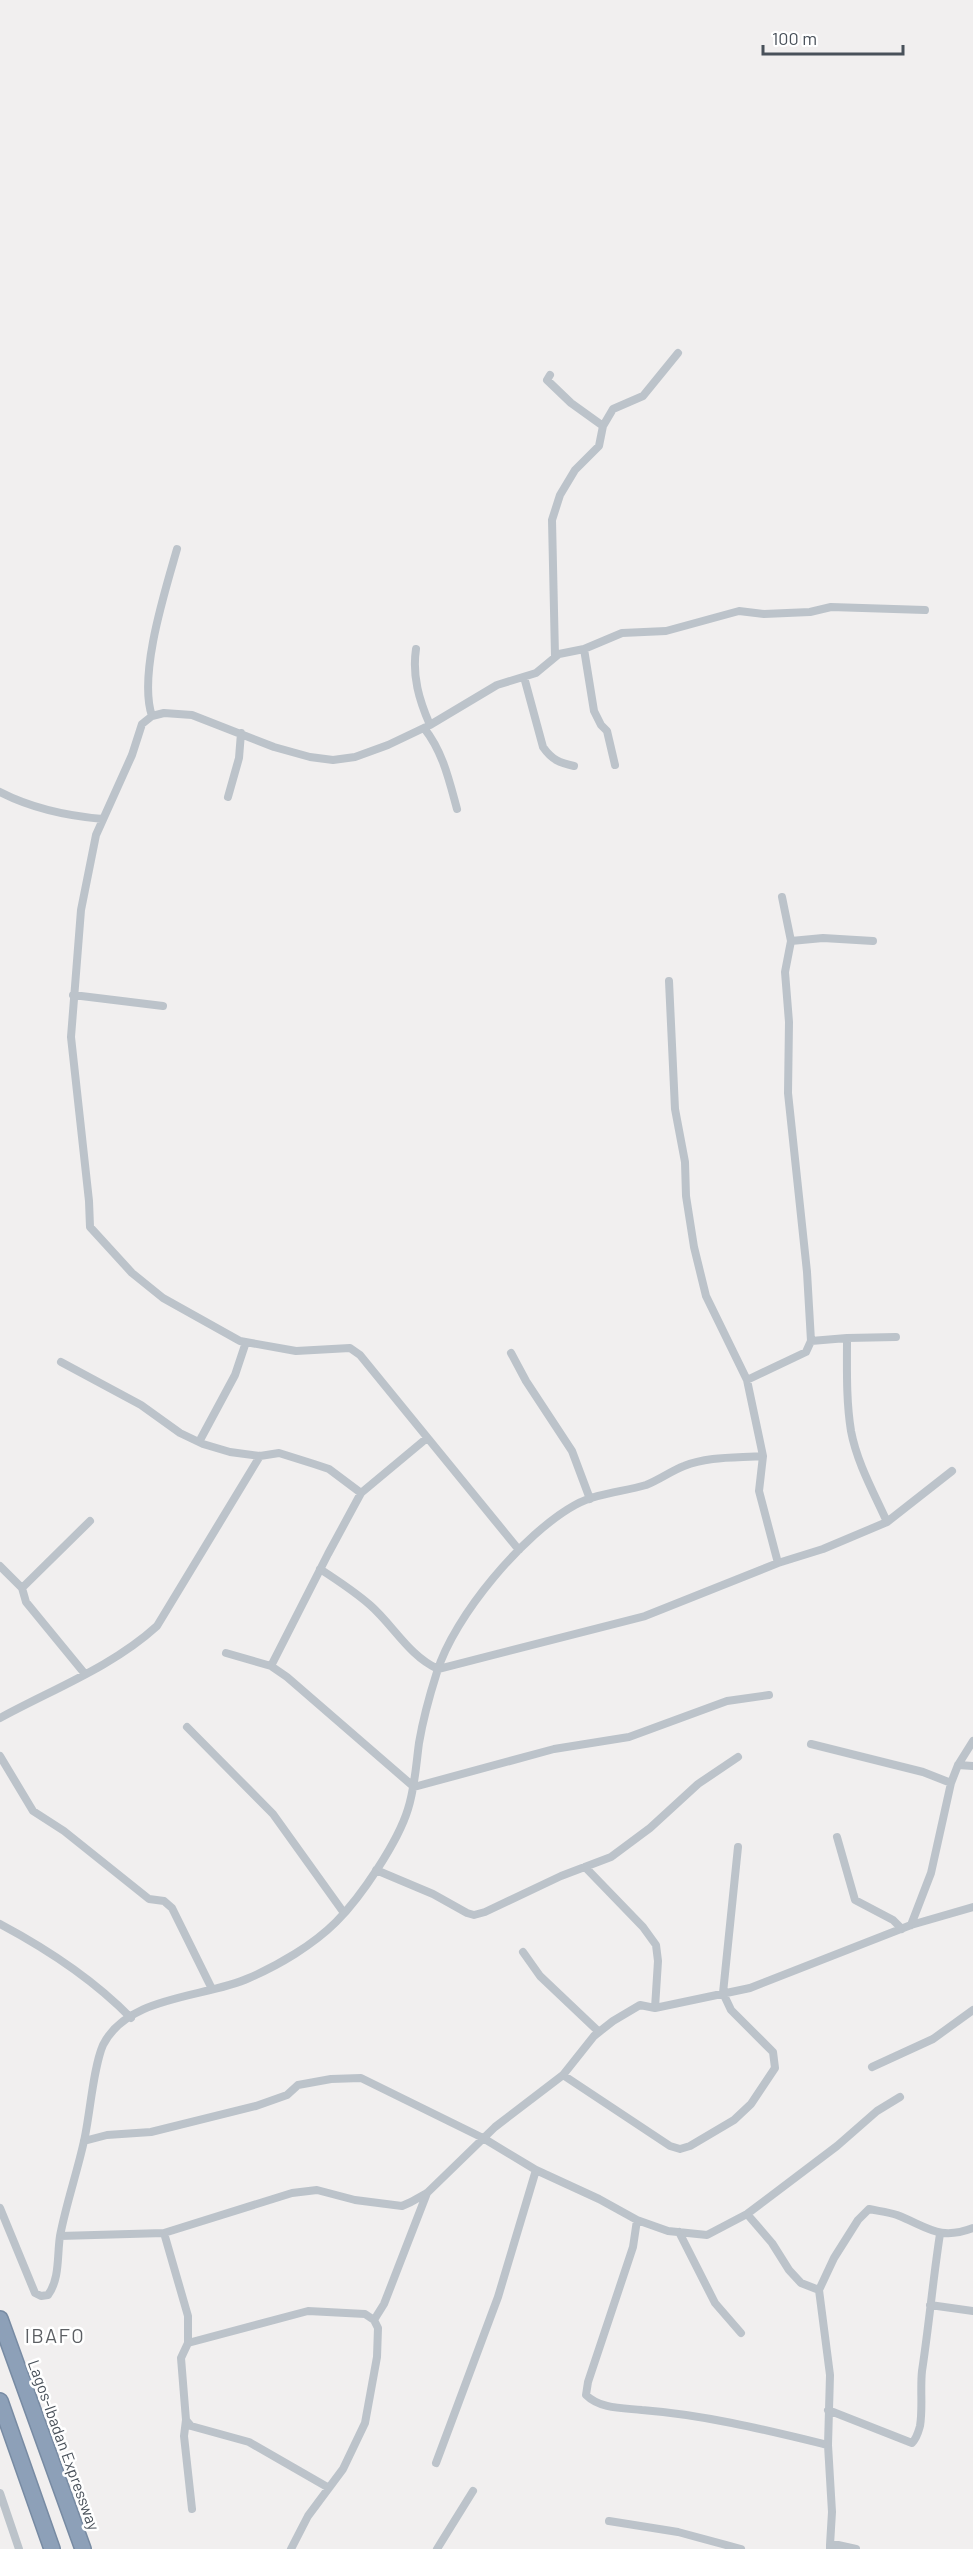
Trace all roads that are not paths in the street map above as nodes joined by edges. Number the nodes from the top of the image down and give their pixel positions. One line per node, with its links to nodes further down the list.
1 (678, 353): 3 (street)
2 (550, 375): 3 (street)
3 (603, 426): 8 (street)
4 (177, 549): 10 (street)
5 (925, 610): 7 (street)
6 (416, 649): 11 (street)
7 (584, 649): 8 (street); 13 (street)
8 (555, 656): 9 (street)
9 (524, 677): 11 (street); 14 (street)
10 (152, 716): 12 (street); 18 (street)
11 (427, 726): 12 (street); 17 (street)
12 (241, 733): 16 (street)
13 (615, 765)
14 (574, 766)
15 (0, 792): 18 (street)
16 (228, 797)
17 (457, 809)
18 (103, 819): 23 (street)
19 (782, 897): 20 (street)
20 (791, 941): 21 (street); 27 (street)
21 (873, 942)
22 (669, 981): 31 (street)
23 (73, 994): 24 (street); 28 (street)
24 (163, 1006)
25 (896, 1337): 26 (street)
26 (847, 1338): 27 (street); 40 (street)
27 (811, 1341): 31 (street)
28 (246, 1342): 32 (street); 33 (street)
29 (511, 1353): 38 (street)
30 (61, 1362): 33 (street)
31 (747, 1380): 35 (street)
32 (427, 1438): 37 (street); 41 (street)
33 (199, 1442): 34 (street)
34 (260, 1455): 37 (street); 49 (street)
35 (763, 1456): 38 (street); 42 (street)
36 (952, 1470): 40 (street)
37 (361, 1493): 44 (street)
38 (590, 1499): 41 (street)
39 (90, 1521): 45 (street)
40 (887, 1522): 42 (street)
41 (519, 1550): 48 (street)
42 (778, 1563): 48 (street)
43 (0, 1566): 45 (street)
44 (320, 1569): 47 (street); 48 (street)
45 (22, 1588): 49 (street)
46 (226, 1653): 47 (street)
47 (271, 1666): 60 (street)
48 (438, 1669): 60 (street)
49 (85, 1674): 51 (street)
50 (769, 1695): 60 (street)
51 (0, 1718)
52 (187, 1727): 66 (street)
53 (973, 1740): 57 (street)
54 (811, 1744): 59 (street)
55 (0, 1756): 71 (street)
56 (738, 1757): 63 (street)
57 (958, 1765): 58 (street); 59 (street)
58 (973, 1766)
59 (951, 1783): 68 (street)
60 (414, 1787): 64 (street)
61 (837, 1837): 69 (street)
62 (738, 1847): 72 (street)
63 (585, 1867): 64 (street); 73 (street)
64 (376, 1870): 66 (street)
65 (973, 1907): 68 (street)
66 (344, 1913): 71 (street)
67 (0, 1924): 75 (street)
68 (911, 1925): 69 (street)
69 (902, 1929): 72 (street)
70 (523, 1952): 76 (street)
71 (212, 1989): 75 (street)
72 (723, 1993): 73 (street); 78 (street)
73 (655, 2008): 76 (street)
74 (973, 2010): 77 (street)
75 (131, 2018): 81 (street)
76 (599, 2032): 78 (street)
77 (872, 2067)
78 (563, 2075): 80 (street)
79 (900, 2097): 85 (street)
80 (483, 2138): 81 (street); 82 (street); 83 (street)
81 (84, 2141): 91 (street)
82 (536, 2170): 86 (street); 103 (street)
83 (427, 2193): 89 (street); 96 (street)
84 (0, 2208): 91 (street)
85 (747, 2214): 88 (street); 92 (street)
86 (637, 2220): 88 (street); 102 (street)
87 (973, 2228): 90 (street)
88 (679, 2232): 97 (street)
89 (164, 2234): 91 (street); 98 (street)
90 (940, 2234): 92 (street); 93 (street)
91 (60, 2236)
92 (819, 2290): 100 (street)
93 (930, 2305): 94 (street); 100 (street)
94 (973, 2310)
95 (0, 2319): 112 (highway, Lagos-Ibadan Expressway)
96 (374, 2320): 98 (street); 104 (street)
97 (741, 2333)
98 (188, 2343): 101 (street)
99 (0, 2401): 111 (highway)
100 (828, 2410): 102 (street)
101 (186, 2420): 104 (street); 107 (street)
102 (828, 2445): 109 (street)
103 (436, 2463)
104 (328, 2488): 113 (street)
105 (473, 2491): 114 (street)
106 (0, 2493): 110 (street)
107 (192, 2509)
108 (609, 2521): 115 (street)
109 (830, 2547): 116 (street)
110 (19, 2549)
111 (52, 2549)
112 (83, 2549)
113 (291, 2549)
114 (437, 2549)
115 (741, 2549)
116 (856, 2549)

